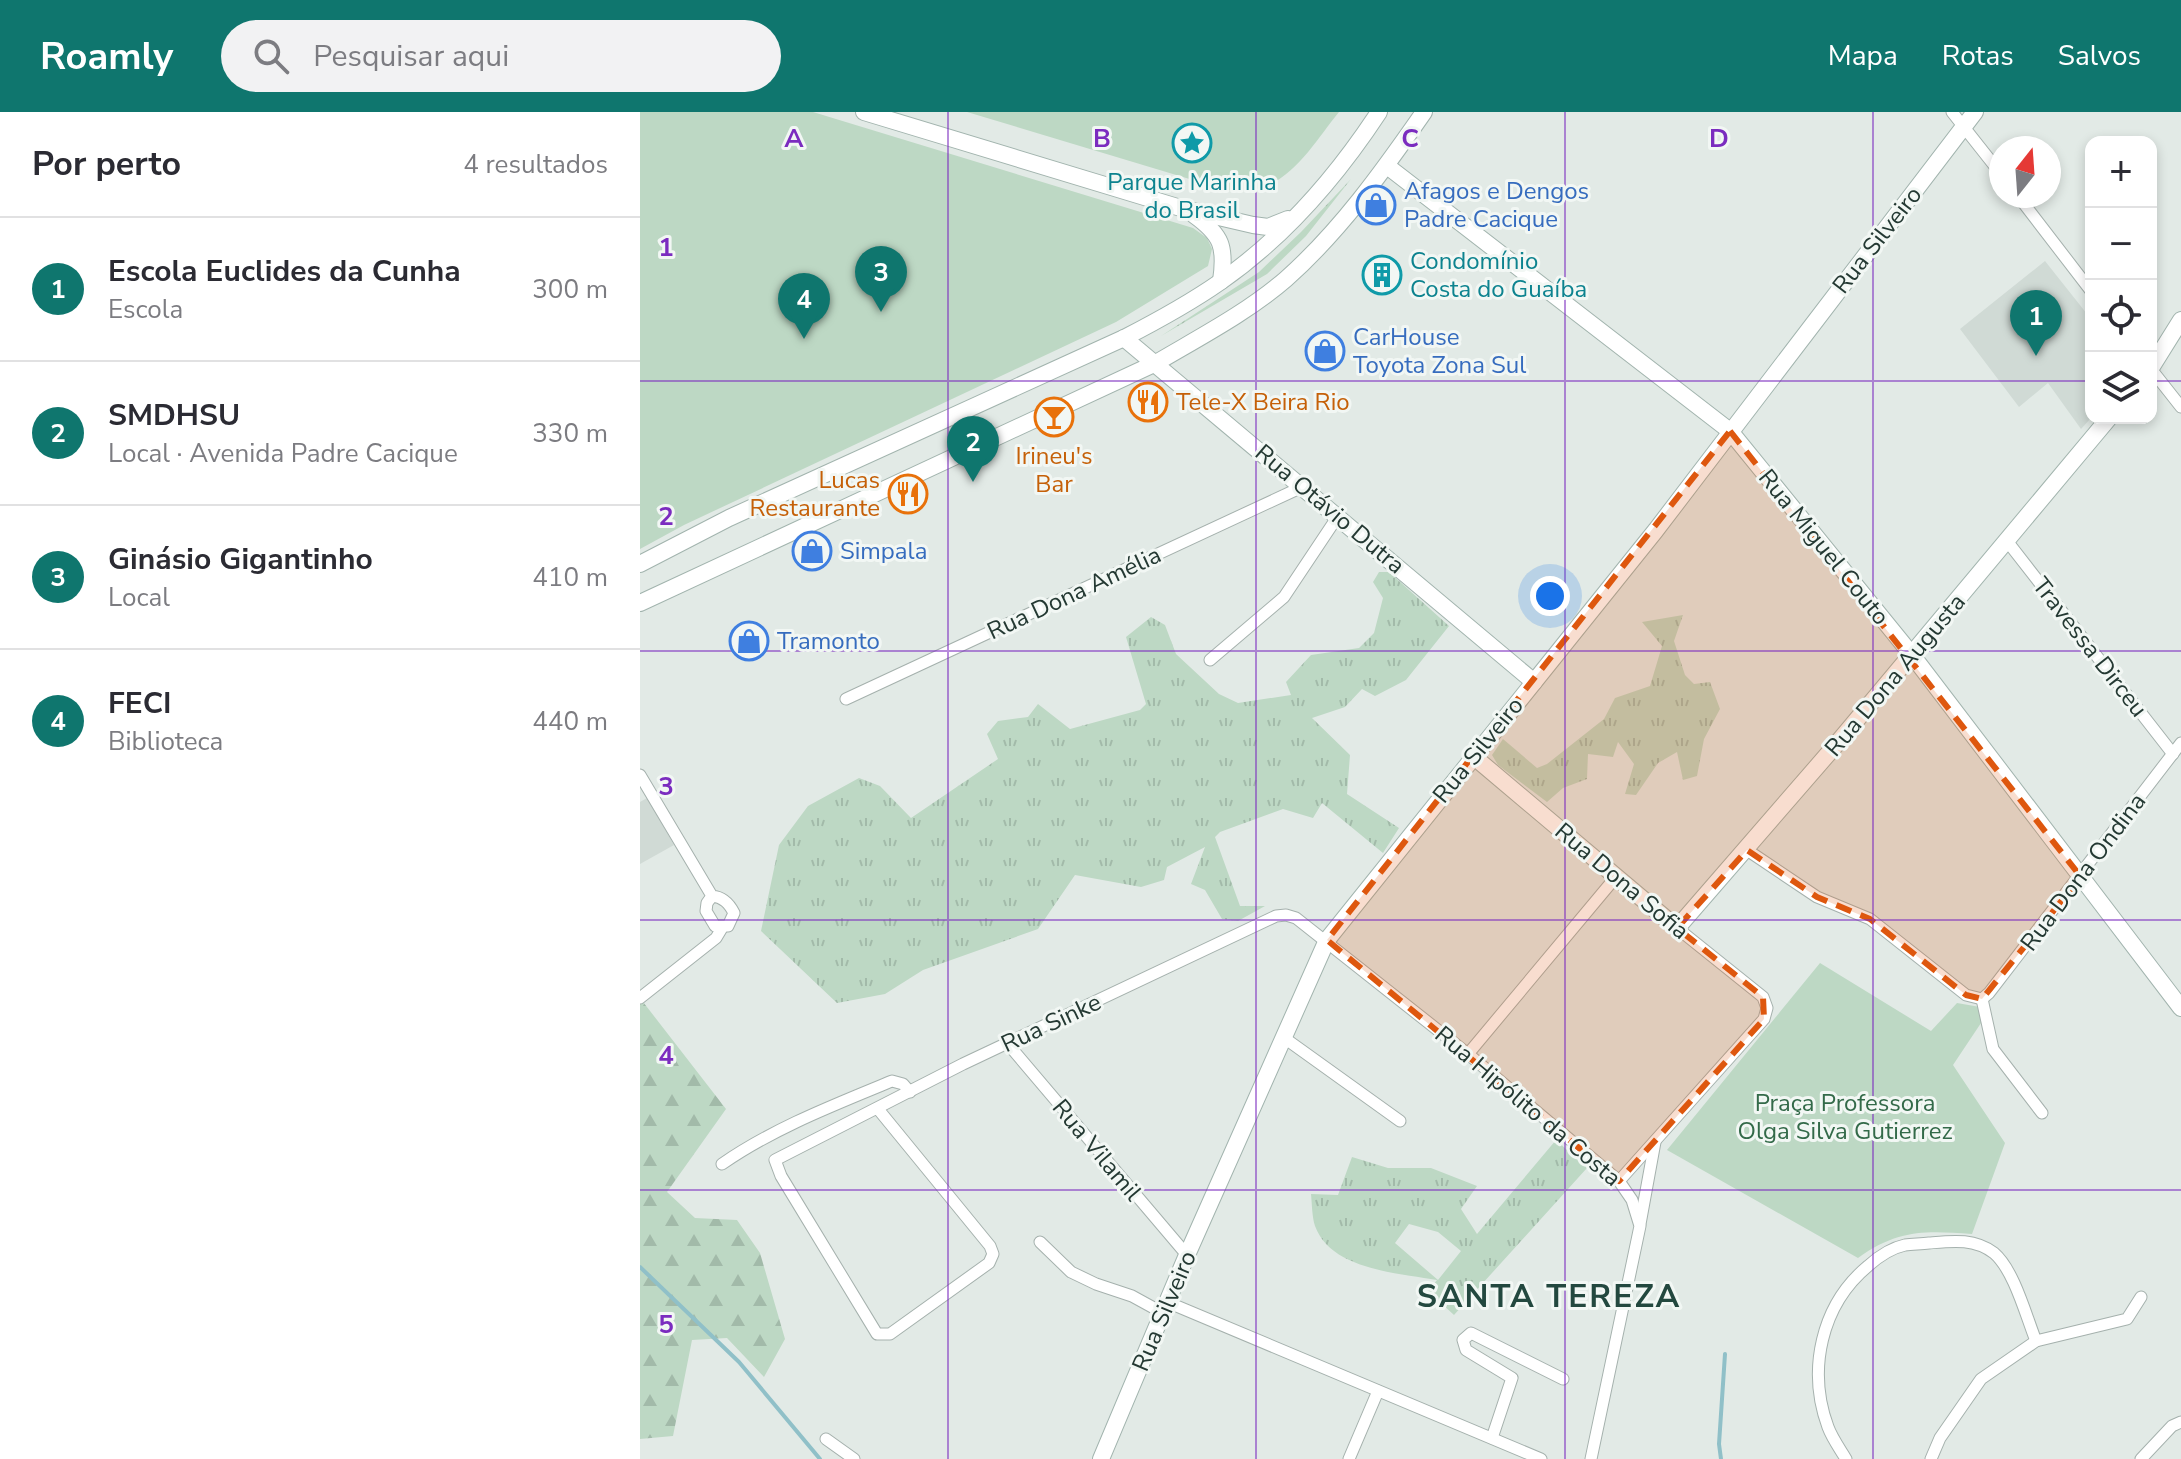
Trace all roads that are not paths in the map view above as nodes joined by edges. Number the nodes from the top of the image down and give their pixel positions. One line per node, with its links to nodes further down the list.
1 (864, 112): 10 (street)
2 (1379, 112): 11 (street)
3 (1424, 112): 8 (street)
4 (1952, 112): 6 (street)
5 (1975, 112): 6 (street, Rua Silveiro)
6 (1964, 126): 7 (street); 21 (street, Rua Silveiro)
7 (1989, 158)
8 (1387, 166): 17 (street); 21 (street, Rua Miguel Couto)
9 (2027, 208): 13 (street)
10 (1184, 209): 11 (street); 12 (street)
11 (1300, 212): 12 (street)
12 (1221, 281): 15 (street)
13 (2085, 283)
14 (2181, 320): 16 (street)
15 (1124, 338): 17 (street, Rua Otávio Dutra); 25 (street)
16 (2157, 358)
17 (1156, 363): 22 (street, Rua Otávio Dutra); 26 (street)
18 (2157, 376): 19 (street)
19 (2181, 407)
20 (2104, 424): 24 (street, Rua Dona Augusta)
21 (1730, 431): 27 (street, Rua Miguel Couto); 29 (street, Rua Silveiro)
22 (1302, 487): 23 (street, Rua Otávio Dutra); 30 (street, Rua Dona Amélia)
23 (1338, 516): 28 (street); 29 (street, Rua Otávio Dutra)
24 (2007, 541): 27 (street, Rua Dona Augusta); 32 (street, Travessa Dirceu)
25 (640, 564)
26 (640, 603)
27 (1912, 655): 35 (street, Rua Dona Augusta); 36 (street, Rua Miguel Couto)
28 (1210, 660)
29 (1534, 682): 33 (street, Rua Silveiro)
30 (846, 699)
31 (2181, 743): 32 (street, Rua Dona Ondina)
32 (2173, 754): 36 (street, Rua Dona Ondina)
33 (1473, 756): 37 (street, Rua Dona Sofia); 41 (street, Rua Silveiro)
34 (640, 775): 38 (street)
35 (1747, 850): 40 (street, Rua Dona Augusta); 43 (street)
36 (2081, 877): 43 (street, Rua Dona Ondina); 44 (street, Rua Miguel Couto)
37 (1615, 878): 40 (street, Rua Dona Sofia); 47 (street)
38 (712, 896): 39 (street); 39 (street)
39 (722, 928): 42 (street)
40 (1677, 928): 52 (street, Rua Dona Sofia)
41 (1327, 940): 45 (street, Rua Silveiro); 46 (street, Rua Sinke); 47 (street, Rua Hipólito da Costa)
42 (640, 998)
43 (1982, 999): 50 (street)
44 (2181, 1008)
45 (1283, 1037): 51 (street); 57 (street, Rua Silveiro)
46 (1008, 1044): 48 (street, Rua Sinke); 57 (street, Rua Vilamil)
47 (1468, 1054): 54 (street, Rua Hipólito da Costa)
48 (910, 1092): 49 (street, Rua Sinke); 53 (street)
49 (878, 1109): 49 (street, Rua Sinke)
50 (2042, 1113)
51 (1400, 1121)
52 (1655, 1142): 54 (street); 55 (street)
53 (722, 1164)
54 (1619, 1181): 55 (street, Rua Hipólito da Costa)
55 (1640, 1226): 70 (street)
56 (1040, 1242): 59 (street)
57 (1187, 1255): 59 (street, Rua Silveiro)
58 (2141, 1297): 60 (street)
59 (1165, 1308): 62 (street); 67 (street, Rua Silveiro)
60 (2036, 1341): 71 (street); 72 (street)
61 (1563, 1379): 64 (street)
62 (1378, 1391): 64 (street); 68 (street)
63 (2181, 1422): 73 (street)
64 (1492, 1438): 69 (street)
65 (826, 1439): 66 (street)
66 (854, 1459)
67 (1101, 1459)
68 (1349, 1459)
69 (1541, 1459)
70 (1591, 1459)
71 (1846, 1459)
72 (1931, 1459)
73 (2141, 1459)

